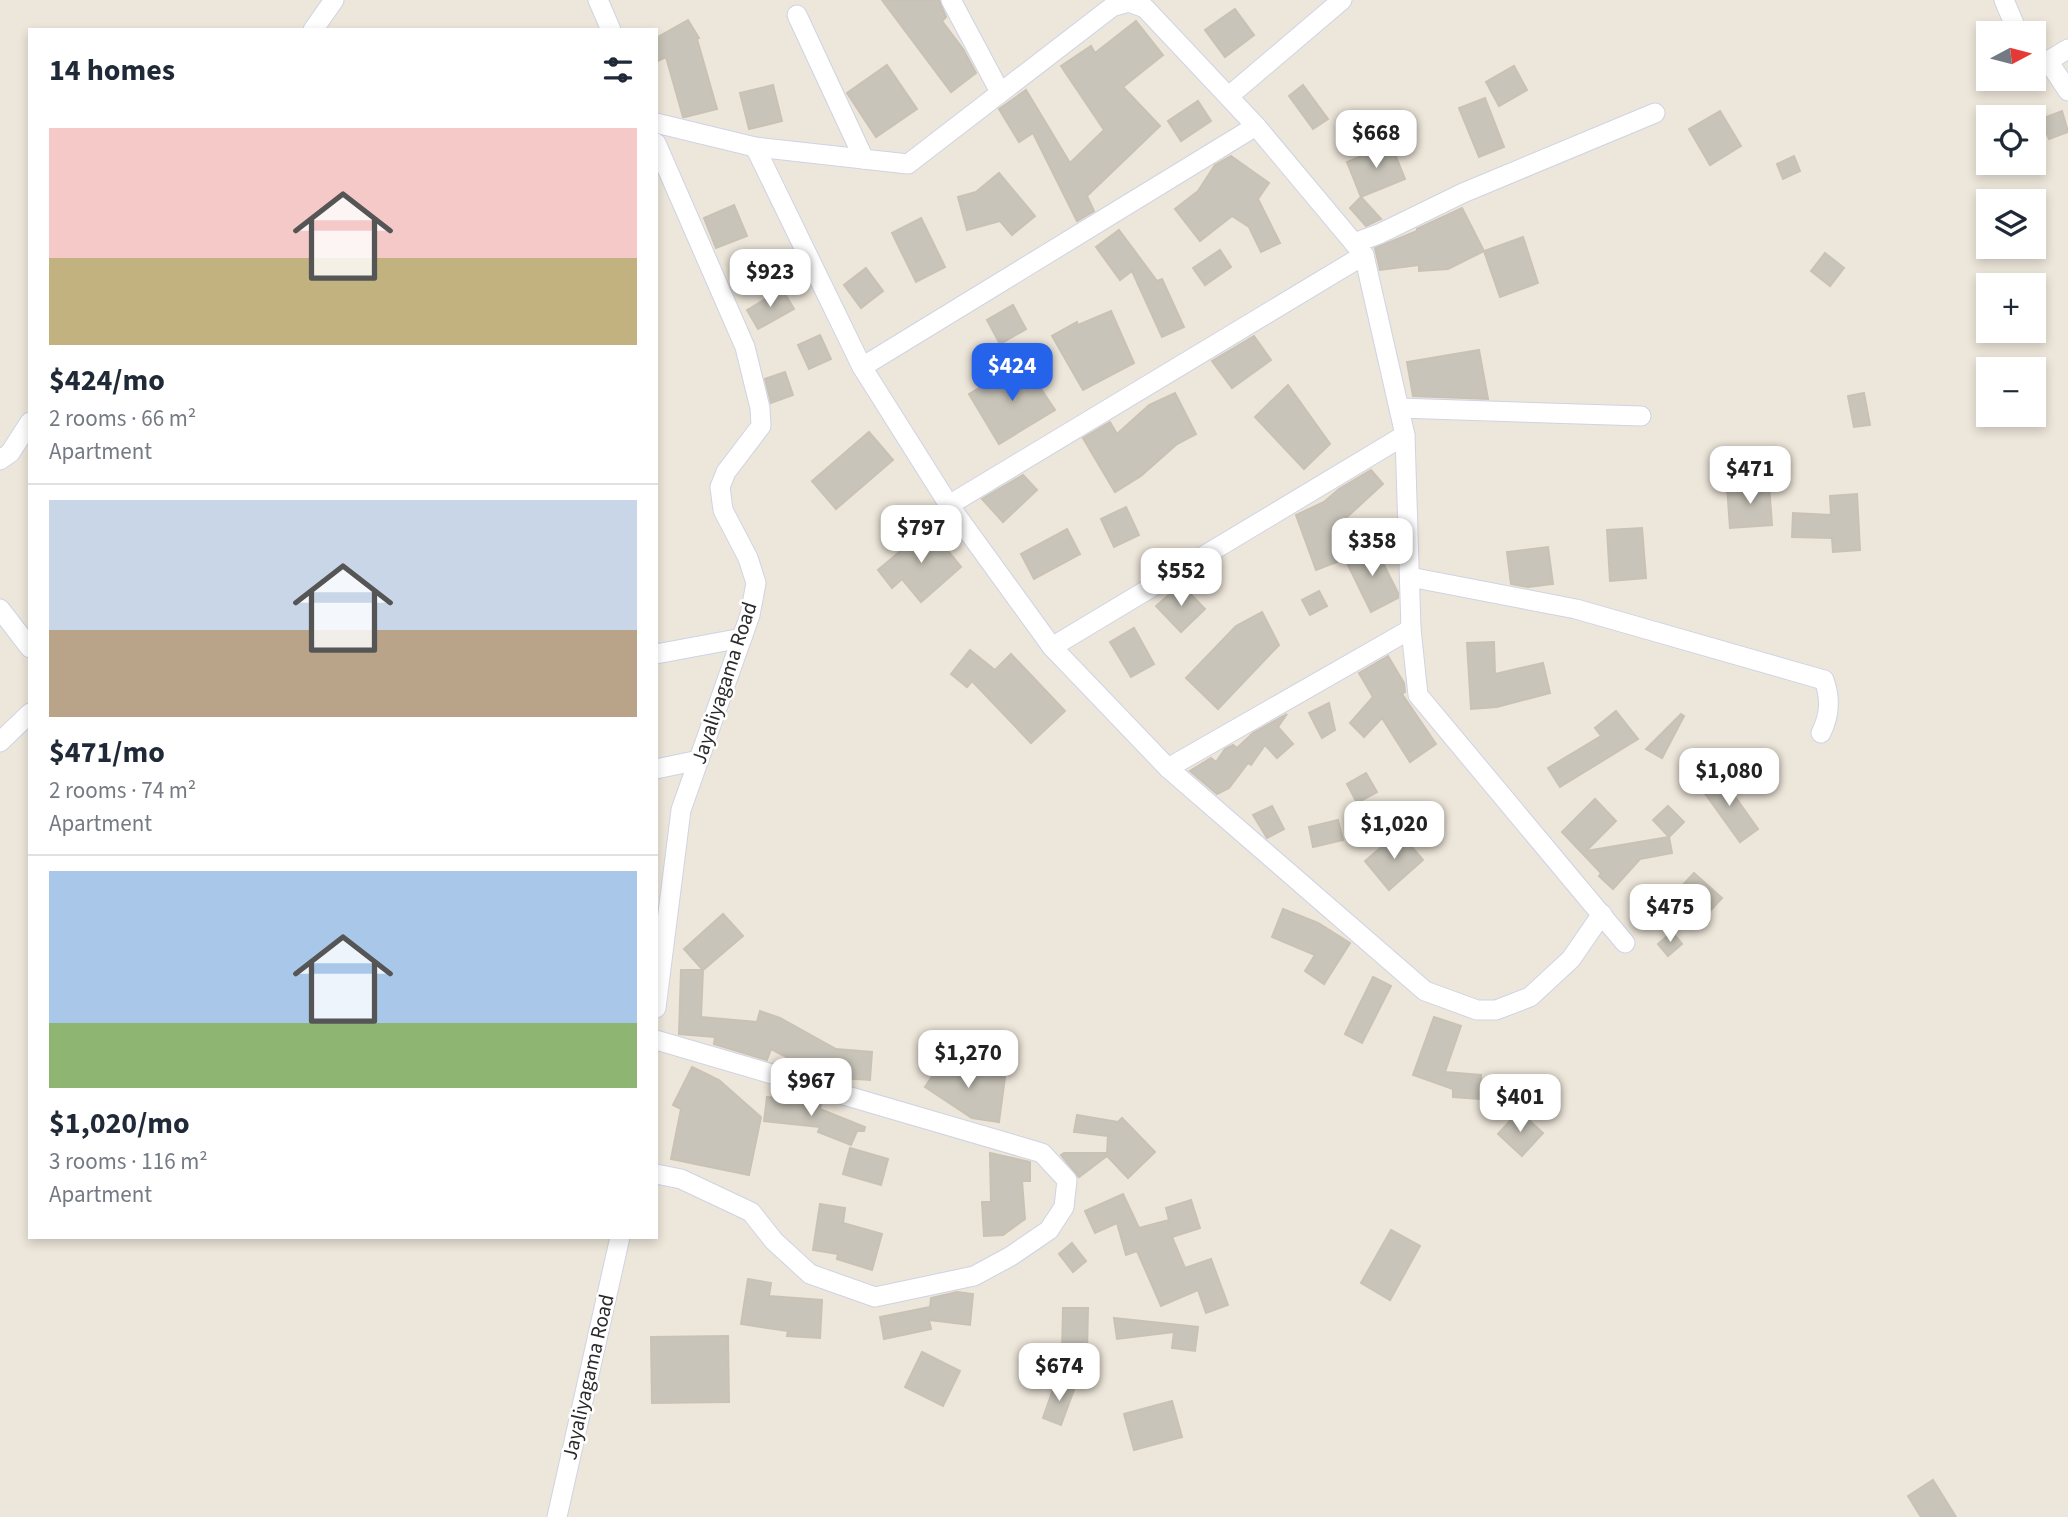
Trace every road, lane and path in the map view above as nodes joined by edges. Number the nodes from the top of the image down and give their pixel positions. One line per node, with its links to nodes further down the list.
1 (334, 0): 8 (street)
2 (598, 0): 9 (street)
3 (951, 0): 14 (street)
4 (1342, 0): 15 (street)
5 (2004, 0): 7 (street)
6 (797, 15): 21 (street)
7 (2013, 21)
8 (314, 28)
9 (610, 28)
10 (2068, 49): 11 (street)
11 (2046, 57)
12 (2046, 65): 13 (street)
13 (2068, 91)
14 (1000, 92): 15 (street); 21 (street)
15 (1229, 96): 18 (street)
16 (1655, 113): 22 (street)
17 (658, 123): 19 (street)
18 (1256, 126): 22 (street); 23 (street)
19 (755, 147): 21 (street); 23 (street)
20 (658, 148): 33 (street, Jayaliyagama Road)
21 (864, 159)
22 (1359, 249): 24 (street); 29 (street)
23 (862, 367): 29 (street)
24 (1399, 408): 25 (street); 27 (street)
25 (1641, 416)
26 (28, 425): 28 (street)
27 (1405, 435): 30 (street); 35 (street)
28 (0, 460)
29 (949, 505): 35 (street)
30 (1410, 577): 32 (street); 38 (street)
31 (1, 612): 34 (street)
32 (1411, 629): 41 (street); 44 (street)
33 (742, 638): 36 (street); 40 (street, Jayaliyagama Road)
34 (28, 646)
35 (1052, 647): 41 (street)
36 (658, 654)
37 (28, 715): 39 (street)
38 (1821, 733)
39 (0, 742)
40 (699, 760): 42 (street); 43 (street, Jayaliyagama Road)
41 (1168, 768): 44 (street)
42 (658, 769)
43 (665, 872): 46 (street, Jayaliyagama Road)
44 (1602, 914): 45 (street)
45 (1625, 943)
46 (658, 978)
47 (658, 1041): 48 (street)
48 (658, 1174)
49 (620, 1239): 50 (street, Jayaliyagama Road)
50 (556, 1517)

